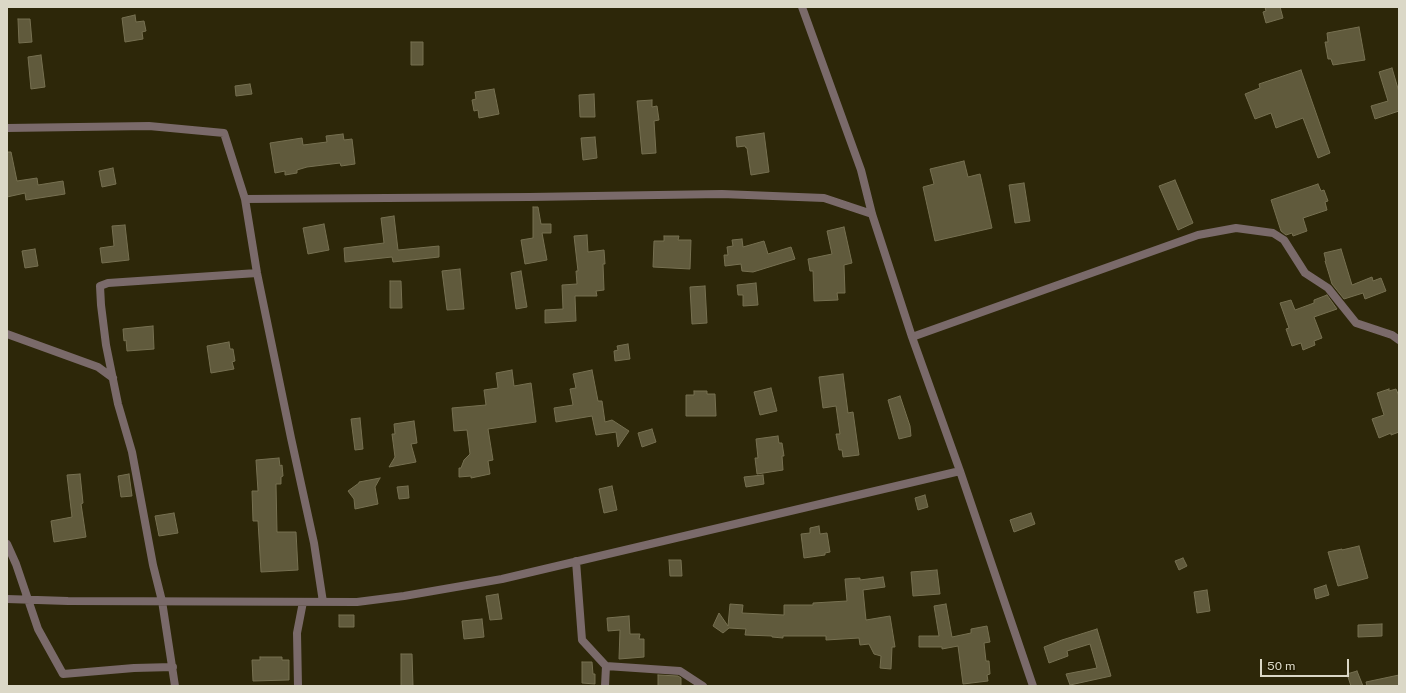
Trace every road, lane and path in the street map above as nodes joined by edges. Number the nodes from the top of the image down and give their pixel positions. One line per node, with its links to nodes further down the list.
1 (802, 7): 4 (street)
2 (7, 128): 3 (street)
3 (245, 199): 4 (street); 5 (street)
4 (872, 214): 7 (street)
5 (257, 273): 9 (street); 17 (street)
6 (7, 334): 9 (street)
7 (912, 337): 8 (street); 10 (street)
8 (1399, 340)
9 (113, 378): 15 (street)
10 (960, 471): 12 (street); 24 (street)
11 (7, 544): 14 (street)
12 (576, 560): 17 (street); 18 (street)
13 (7, 599): 14 (street)
14 (29, 600): 15 (street); 19 (street)
15 (162, 601): 16 (street); 19 (street)
16 (303, 602): 17 (street); 21 (street)
17 (323, 602)
18 (606, 666): 22 (street); 23 (street)
19 (173, 667): 20 (street)
20 (175, 686)
21 (298, 686)
22 (605, 686)
23 (703, 686)
24 (1033, 686)

